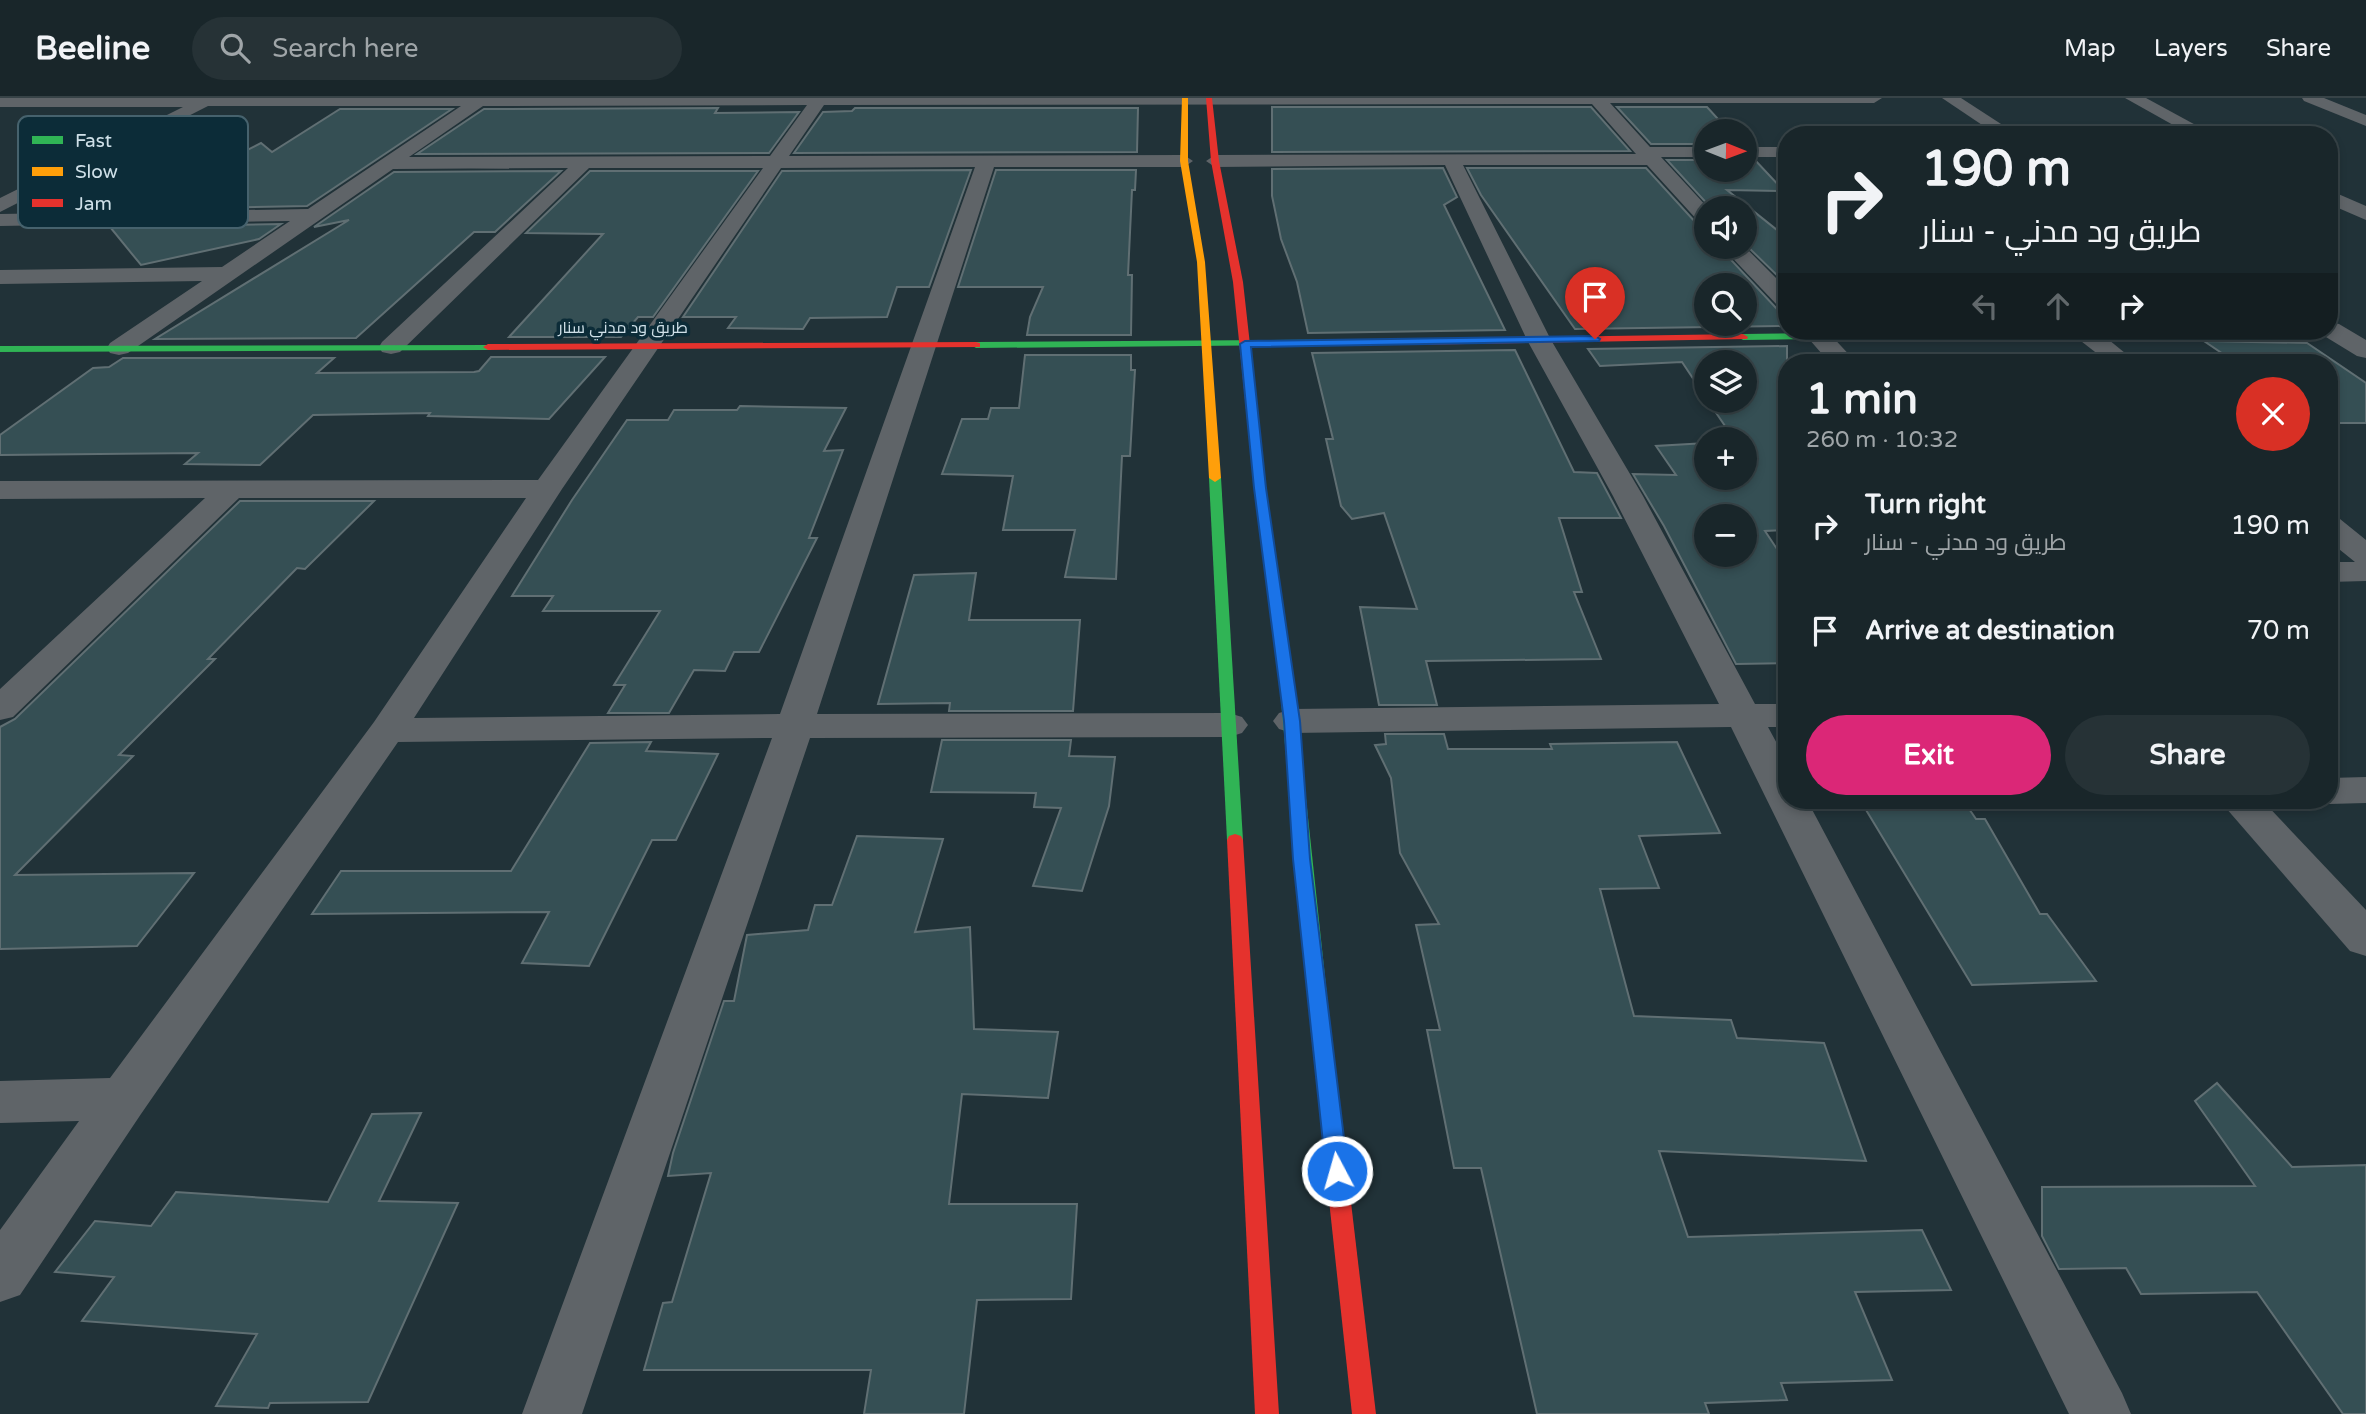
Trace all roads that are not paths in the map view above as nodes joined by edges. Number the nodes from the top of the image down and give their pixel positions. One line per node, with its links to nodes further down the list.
1 (1874, 98): 11 (street)
2 (1950, 98): 16 (street)
3 (2133, 98): 17 (street)
4 (2310, 98): 15 (street)
5 (210, 99): 12 (street); 13 (street); 14 (street)
6 (820, 99): 7 (street); 12 (street); 26 (street)
7 (1185, 99): 8 (street); 22 (street)
8 (1209, 99): 9 (street); 25 (street)
9 (1431, 99): 10 (street)
10 (1597, 99): 11 (street); 21 (street)
11 (1682, 99)
12 (479, 101): 27 (street)
13 (6, 102)
14 (177, 116)
15 (2366, 121)
16 (1995, 126)
17 (2187, 126)
18 (1757, 152): 19 (street)
19 (1778, 152)
20 (1694, 153): 21 (street)
21 (1647, 156): 23 (street); 31 (street)
22 (1184, 160): 24 (street); 52 (street)
23 (1451, 160): 25 (street); 48 (street)
24 (988, 161): 26 (street); 51 (street)
25 (1216, 161): 53 (street)
26 (776, 162): 28 (street); 54 (street)
27 (387, 163): 28 (street); 34 (street)
28 (583, 163): 55 (street)
29 (18, 197): 32 (street)
30 (2338, 200): 33 (street)
31 (1694, 205)
32 (0, 206)
33 (2366, 214)
34 (309, 215): 35 (street); 41 (street)
35 (248, 216)
36 (0, 220): 37 (street)
37 (18, 220)
38 (2342, 228): 39 (street)
39 (2366, 228)
40 (1745, 259): 43 (street)
41 (223, 274): 42 (street); 56 (street)
42 (0, 277)
43 (1778, 293)
44 (2338, 329): 45 (street)
45 (2366, 329)
46 (2338, 334): 58 (street)
47 (1778, 335): 48 (street, طريق ود مدني سنار)
48 (1539, 340): 53 (street, طريق ود مدني سنار); 70 (street)
49 (1823, 340): 59 (street)
50 (2095, 340): 60 (street)
51 (925, 344): 52 (street, طريق ود مدني سنار); 54 (street, طريق ود مدني سنار); 73 (street)
52 (1207, 344): 53 (street, طريق ود مدني سنار); 72 (street)
53 (1245, 344): 71 (street)
54 (649, 345): 55 (street, طريق ود مدني سنار); 61 (street)
55 (391, 346): 56 (street, طريق ود مدني سنار)
56 (119, 348): 57 (street, طريق ود مدني سنار)
57 (0, 349)
58 (2366, 351)
59 (1836, 354)
60 (2113, 354)
61 (547, 489): 63 (street); 74 (street)
62 (0, 490): 63 (street)
63 (230, 491): 68 (street)
64 (2338, 533): 65 (street)
65 (2366, 555)
66 (2366, 571): 67 (street)
67 (2338, 572)
68 (0, 709)
69 (1778, 715): 70 (street)
70 (1744, 716): 71 (street); 75 (street)
71 (1292, 721): 86 (street)
72 (1229, 725): 73 (street); 85 (street)
73 (795, 726): 74 (street); 84 (street)
74 (387, 730): 81 (street)
75 (1778, 782)
76 (2366, 790): 77 (street)
77 (2338, 791)
78 (1792, 809): 87 (street)
79 (2247, 809): 80 (street)
80 (2366, 939)
81 (123, 1099): 82 (street); 83 (street)
82 (0, 1102)
83 (0, 1276)
84 (552, 1414)
85 (1267, 1414)
86 (1364, 1414)
87 (2101, 1414)

